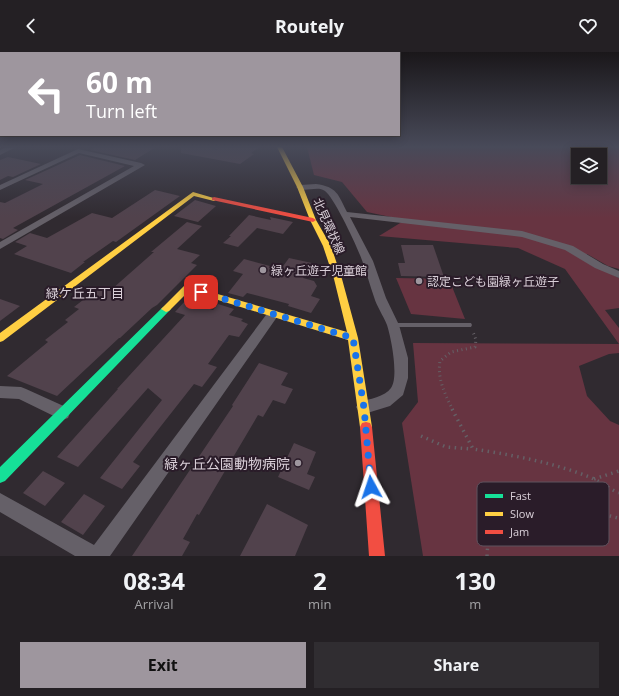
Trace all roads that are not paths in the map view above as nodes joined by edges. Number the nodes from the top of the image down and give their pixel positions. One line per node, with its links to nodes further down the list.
1 (37, 171): 5 (street)
2 (131, 171): 8 (street)
3 (291, 171): 4 (street, 北見環状線)
4 (300, 187): 6 (street); 7 (street, 北見環状線)
5 (0, 188)
6 (345, 214): 9 (street); 11 (street)
7 (313, 220): 13 (street); 14 (street, 北見環状線)
8 (0, 246)
9 (619, 275)
10 (273, 314): 14 (street); 17 (street); 21 (street)
11 (393, 325): 12 (lane); 16 (street)
12 (469, 325)
13 (0, 338)
14 (353, 338): 16 (street, 北見環状線)
15 (0, 392): 17 (street)
16 (364, 408): 22 (street, 北見環状線)
17 (62, 413): 18 (street)
18 (0, 476)
19 (0, 502): 20 (street)
20 (94, 556)
21 (98, 556)
22 (377, 556)

